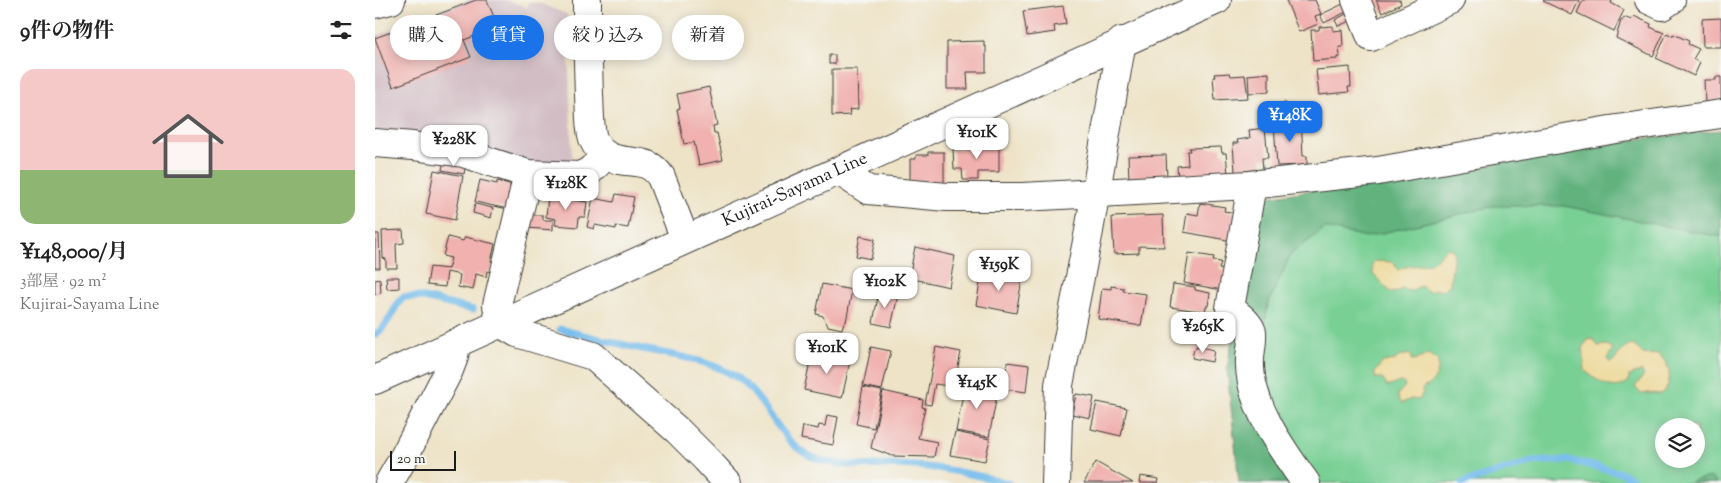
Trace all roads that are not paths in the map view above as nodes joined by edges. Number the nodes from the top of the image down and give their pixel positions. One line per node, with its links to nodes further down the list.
1 (391, 0): 8 (street)
2 (587, 0): 12 (street)
3 (1217, 0): 9 (street, Kujirai-Sayama Line)
4 (1356, 0): 5 (street)
5 (1450, 0)
6 (1649, 0): 7 (street)
7 (1671, 0)
8 (375, 4)
9 (1122, 41): 13 (street, Kujirai-Sayama Line); 16 (street)
10 (1721, 114): 15 (street)
11 (375, 143): 14 (street)
12 (606, 155): 14 (street); 17 (street)
13 (839, 171): 16 (street); 17 (street, Kujirai-Sayama Line)
14 (528, 174): 18 (street)
15 (1251, 185): 16 (street); 24 (street)
16 (1095, 192): 23 (street)
17 (685, 240): 18 (street, Kujirai-Sayama Line)
18 (500, 323): 19 (street, Kujirai-Sayama Line); 22 (street)
19 (456, 343): 20 (street, Kujirai-Sayama Line); 21 (street)
20 (375, 380)
21 (389, 483)
22 (728, 483)
23 (1056, 483)
24 (1307, 483)

